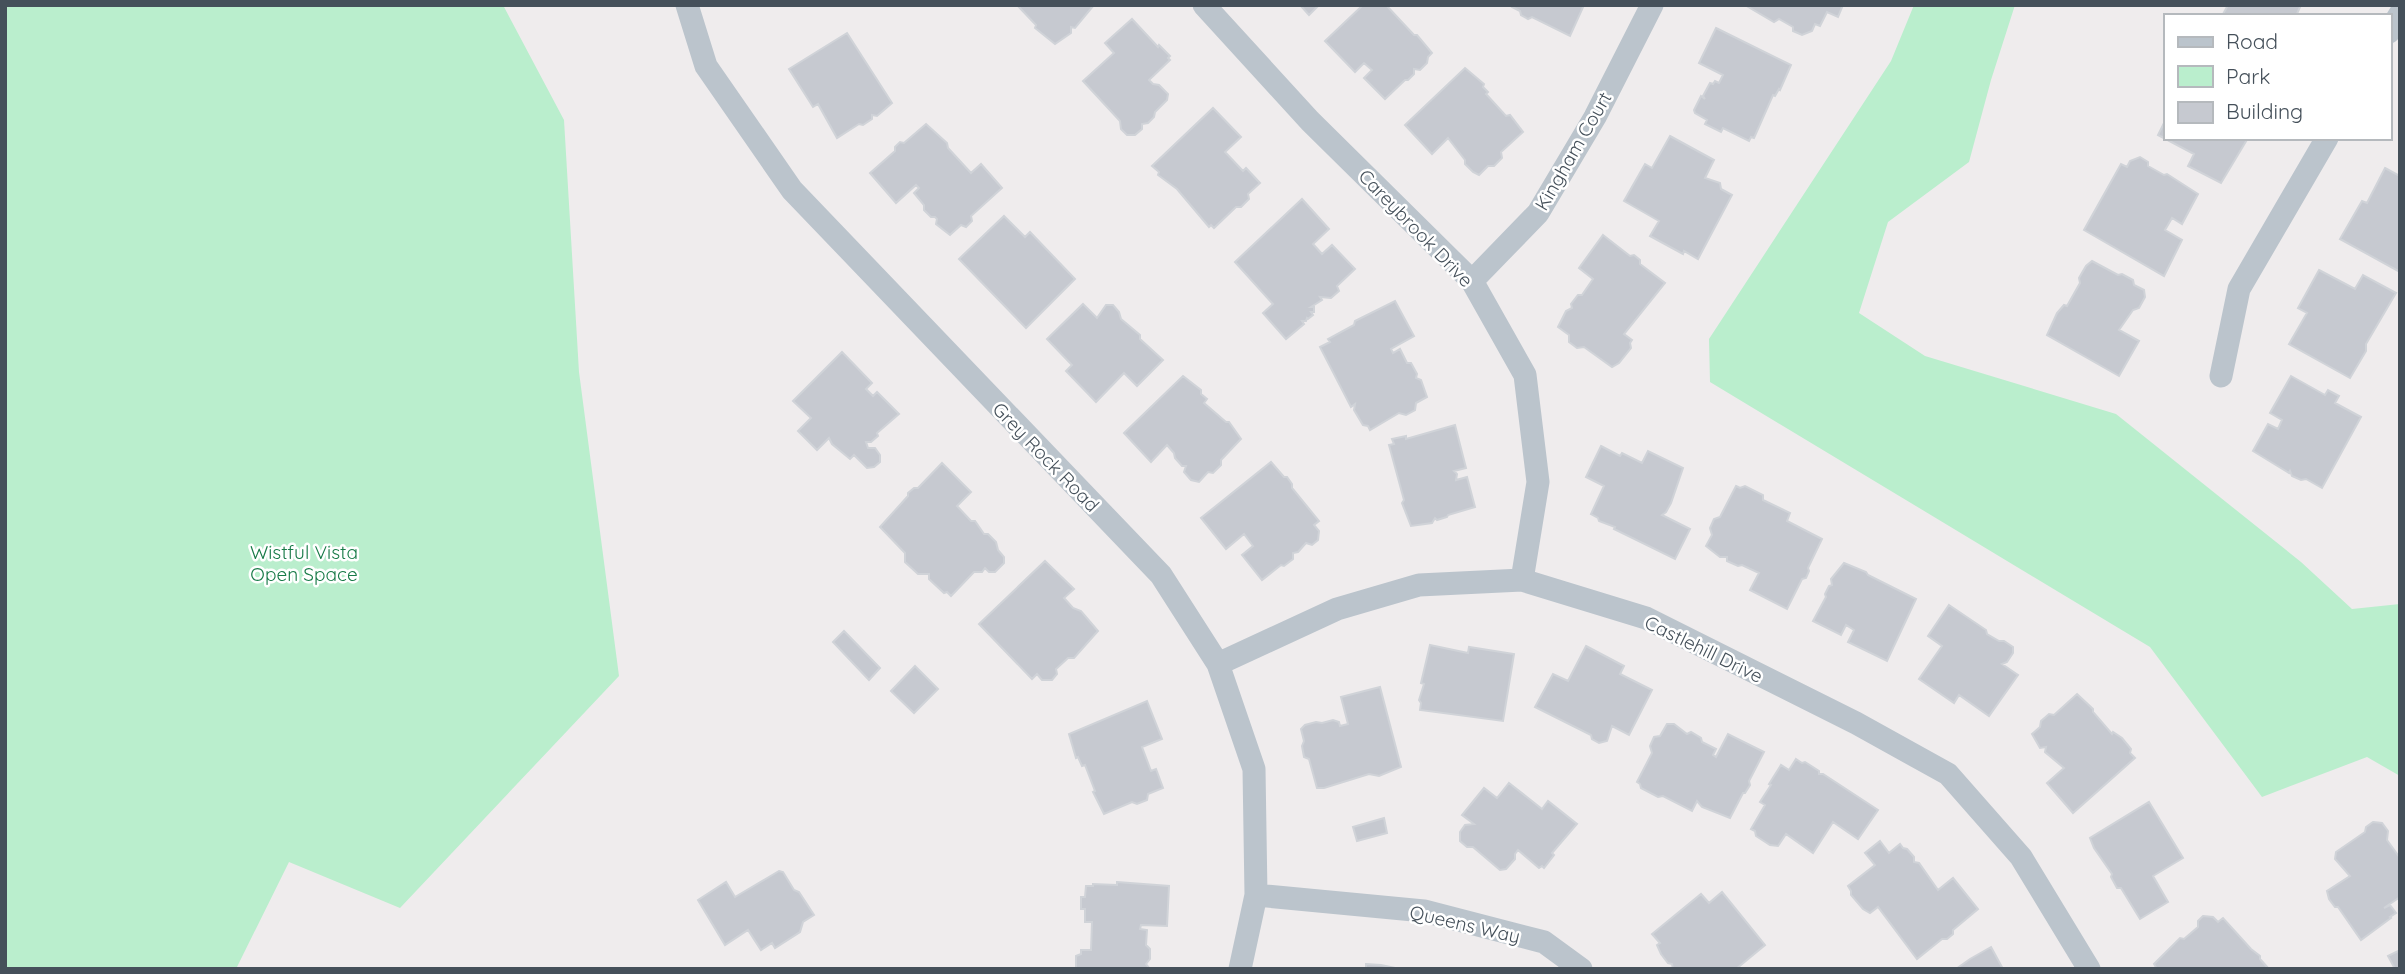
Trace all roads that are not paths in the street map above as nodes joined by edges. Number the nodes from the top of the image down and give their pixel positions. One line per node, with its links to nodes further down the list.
1 (687, 5): 8 (street, Grey Rock Road)
2 (1204, 5): 5 (street, Careybrook Drive)
3 (1652, 5): 5 (street, Kingham Court)
4 (2326, 140): 6 (street)
5 (1472, 281): 7 (street, Careybrook Drive)
6 (2221, 376)
7 (1522, 580): 8 (street, Castlehill Drive); 12 (street, Castlehill Drive)
8 (1218, 664): 9 (street, Grey Rock Road)
9 (1256, 895): 10 (street, Grey Rock Road); 11 (street, Queens Way)
10 (1240, 969)
11 (1581, 969)
12 (2089, 969)

